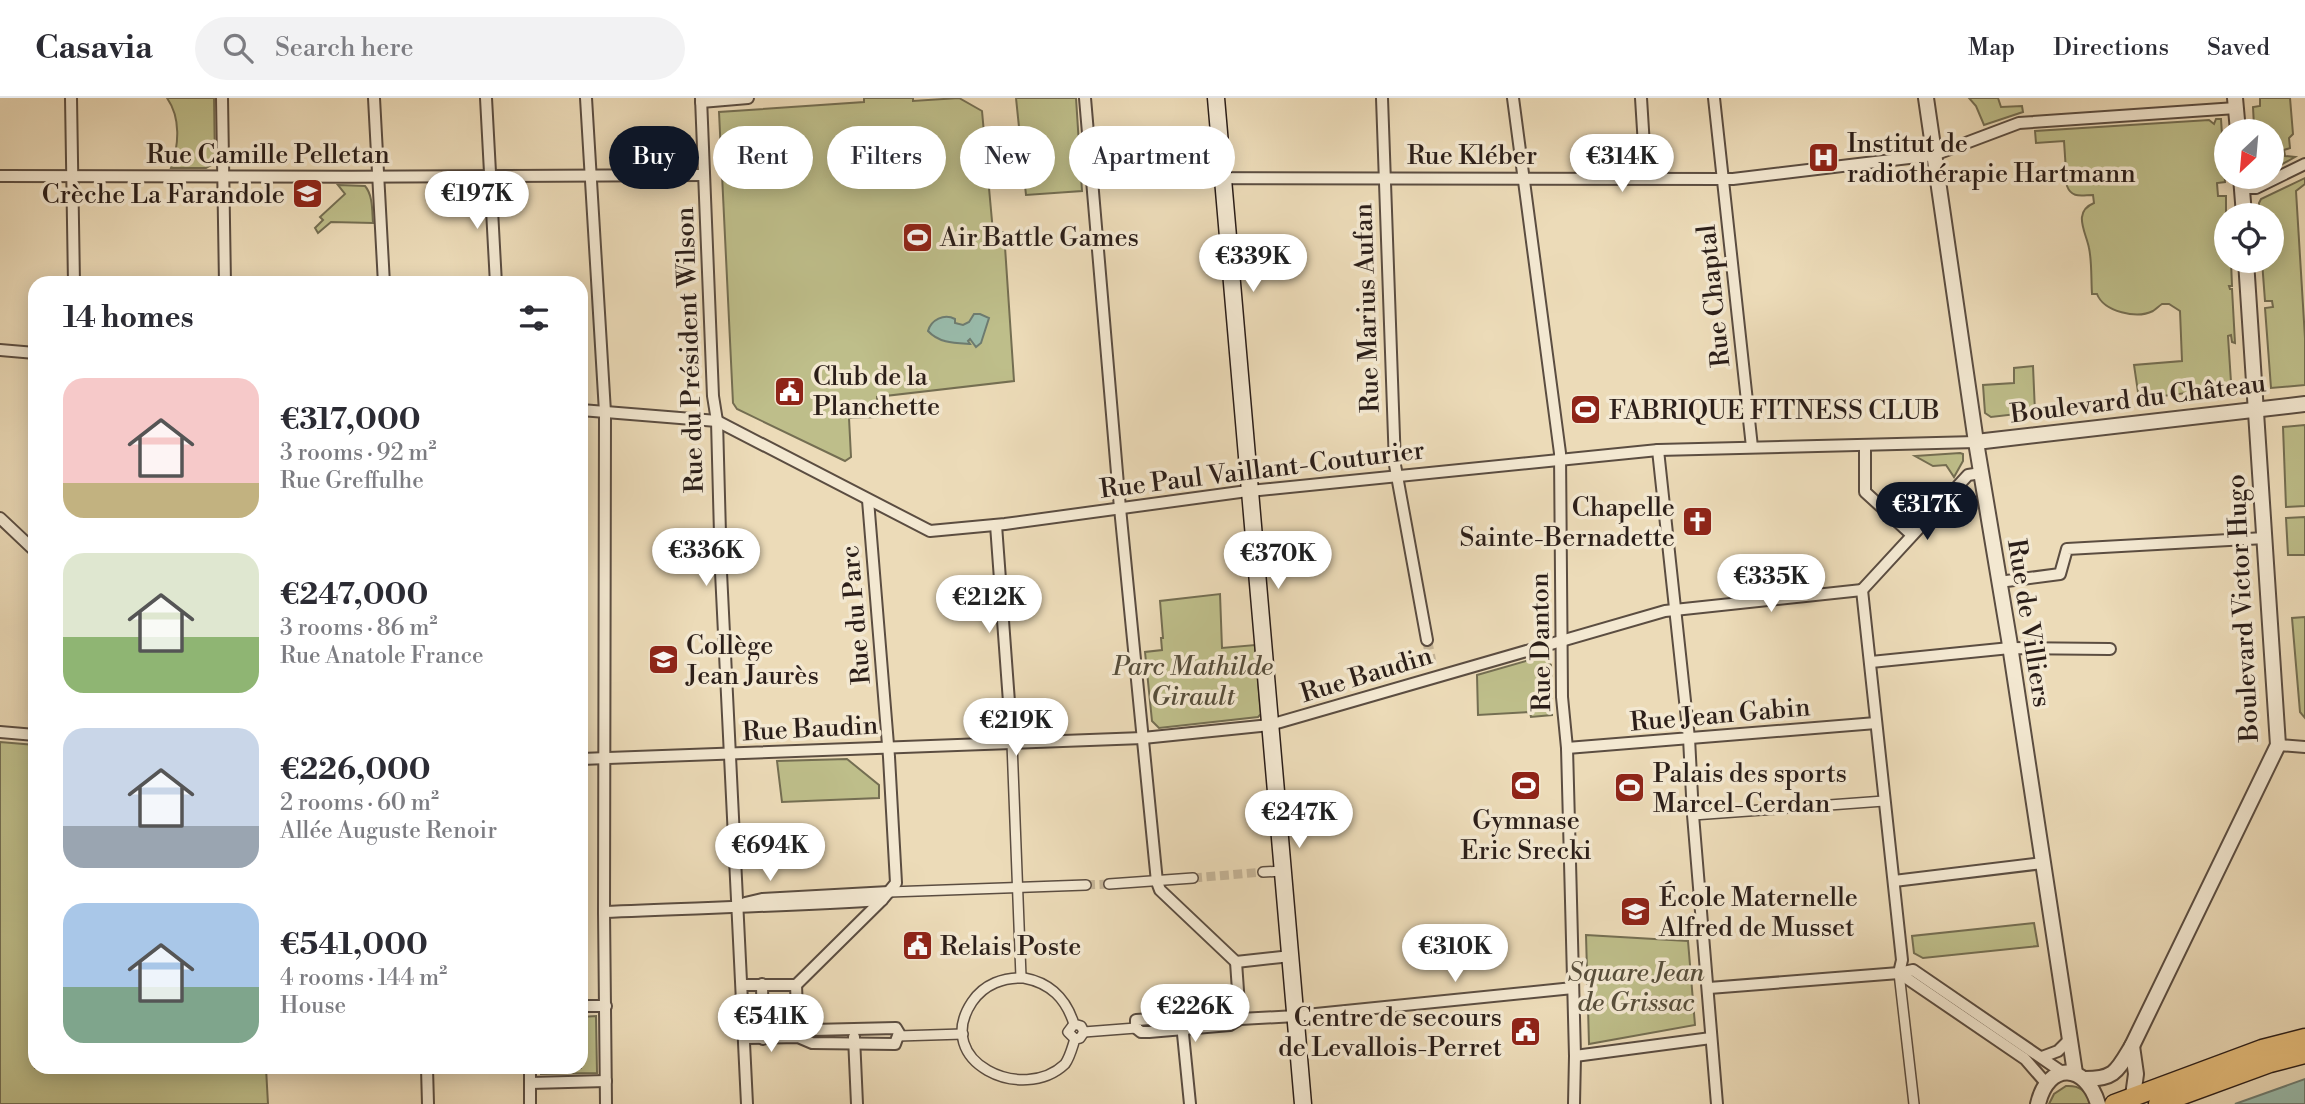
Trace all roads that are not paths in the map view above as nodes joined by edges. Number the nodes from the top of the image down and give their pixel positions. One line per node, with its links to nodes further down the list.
1 (71, 98): 22 (street)
2 (222, 98): 28 (street)
3 (374, 98): 23 (street)
4 (486, 98): 24 (street)
5 (586, 98): 25 (street)
6 (748, 98): 14 (street)
7 (1085, 98): 16 (street)
8 (1216, 98): 17 (main road)
9 (1382, 98): 27 (street, Rue Marius Aufan)
10 (1513, 98): 30 (street, Rue Danton)
11 (1641, 98): 31 (street)
12 (1714, 98): 32 (street, Rue Chaptal)
13 (1926, 98): 18 (street, Rue de Villiers)
14 (701, 100): 26 (street, Rue du Président Wilson)
15 (2235, 103): 18 (street, Rue Kléber)
16 (1088, 126)
17 (1218, 126)
18 (1934, 155): 32 (street, Rue Kléber); 47 (street, Rue de Villiers)
19 (2305, 164): 20 (street)
20 (2284, 174)
21 (0, 176): 22 (street, Rue Camille Pelletan)
22 (72, 176): 28 (street, Rue Camille Pelletan); 36 (street)
23 (379, 176): 24 (street, Rue Camille Pelletan); 28 (street, Rue Camille Pelletan); 38 (street)
24 (490, 176): 25 (street, Rue Camille Pelletan); 39 (street)
25 (591, 176): 26 (street, Rue Camille Pelletan); 45 (street)
26 (704, 176): 46 (street, Rue du Président Wilson)
27 (1385, 177): 29 (street, Rue Kléber); 30 (street, Rue Kléber); 53 (street, Rue Marius Aufan)
28 (224, 178): 37 (street)
29 (1235, 178)
30 (1524, 178): 31 (street, Rue Kléber); 51 (street, Rue Danton)
31 (1646, 178): 32 (street, Rue Kléber)
32 (1723, 179): 49 (street, Rue Chaptal)
33 (1094, 189): 56 (street)
34 (1224, 189): 54 (main road)
35 (2247, 273): 43 (street, Boulevard Victor Hugo)
36 (74, 276)
37 (225, 276)
38 (384, 276)
39 (496, 276)
40 (0, 350): 41 (street)
41 (28, 353)
42 (2305, 404): 43 (street, Boulevard du Château)
43 (2255, 410): 47 (street, Boulevard du Château); 60 (street, Boulevard Victor Hugo)
44 (588, 411): 45 (street, Rue Paul Vaillant-Couturier)
45 (605, 412): 46 (street, Rue Paul Vaillant-Couturier); 83 (street)
46 (717, 421): 55 (street, Rue Paul Vaillant-Couturier); 81 (street, Rue du Président Wilson)
47 (1976, 442): 48 (street, Rue Paul Vaillant-Couturier); 52 (street, Rue de Villiers)
48 (1865, 445): 49 (street, Rue Paul Vaillant-Couturier); 59 (street)
49 (1752, 447): 50 (street, Rue Paul Vaillant-Couturier)
50 (1658, 450): 51 (street, Rue Paul Vaillant-Couturier); 64 (street)
51 (1561, 460): 53 (street, Rue Paul Vaillant-Couturier); 66 (street, Rue Danton)
52 (1981, 472): 59 (street); 62 (street, Rue de Villiers)
53 (1396, 475): 54 (street, Rue Paul Vaillant-Couturier); 65 (street, Rue Marius Aufan)
54 (1251, 492): 56 (street, Rue Paul Vaillant-Couturier); 71 (main road)
55 (868, 500): 58 (street, Rue Paul Vaillant-Couturier); 78 (street, Rue du Parc)
56 (1120, 508): 58 (street, Rue Paul Vaillant-Couturier); 74 (street)
57 (0, 518): 61 (street)
58 (996, 525): 76 (street)
59 (1912, 535): 63 (street)
60 (2265, 538): 62 (street); 77 (street, Boulevard Victor Hugo)
61 (28, 544)
62 (1999, 582): 67 (street, Rue de Villiers)
63 (1862, 590): 64 (street, Rue Baudin); 69 (street)
64 (1676, 610): 66 (street, Rue Baudin); 75 (street)
65 (1427, 640)
66 (1563, 641): 71 (street, Rue Baudin); 80 (street, Rue Danton)
67 (2010, 648): 68 (street); 69 (street); 86 (street, Rue de Villiers)
68 (2110, 649)
69 (1871, 662): 70 (street)
70 (1877, 723): 75 (street, Rue Jean Gabin); 84 (street)
71 (1270, 725): 74 (street, Rue Baudin); 87 (main road)
72 (0, 732): 73 (street)
73 (28, 734)
74 (1143, 737): 76 (street, Rue Baudin); 91 (street)
75 (1689, 738): 80 (street, Rue Jean Gabin); 85 (street)
76 (1012, 743): 78 (street, Rue Baudin); 94 (street)
77 (2278, 745): 79 (street); 126 (street, Boulevard Victor Hugo)
78 (888, 747): 81 (street, Rue Baudin); 95 (street, Rue du Parc)
79 (2305, 747)
80 (1567, 748): 105 (street, Rue Danton)
81 (730, 754): 83 (street, Rue Baudin); 96 (street, Rue du Président Wilson)
82 (588, 758): 83 (street, Rue Baudin)
83 (604, 759): 97 (street)
84 (1884, 801): 85 (street); 90 (street)
85 (1693, 815): 106 (street)
86 (2043, 863): 90 (street); 124 (street, Rue de Villiers)
87 (1283, 871): 88 (street); 98 (main road)
88 (1263, 872)
89 (1194, 878): 91 (street)
90 (1894, 881): 100 (street)
91 (1157, 882): 92 (street); 99 (street)
92 (1109, 884)
93 (1086, 885): 94 (street)
94 (1016, 887): 95 (street); 101 (street)
95 (885, 896): 96 (street); 96 (street); 104 (street)
96 (738, 905): 97 (street); 103 (street, Rue du Président Wilson)
97 (604, 912): 108 (street)
98 (1291, 956): 99 (street); 109 (main road)
99 (1236, 962): 110 (street)
100 (1899, 974): 106 (street); 129 (street); 135 (street); 147 (street)
101 (1021, 978): 112 (street); 116 (street)
102 (762, 984): 103 (street); 104 (street); 122 (street)
103 (743, 985): 119 (street, Rue du Président Wilson)
104 (796, 985): 118 (street)
105 (1573, 988): 109 (street); 128 (street, Rue Danton)
106 (1709, 988): 120 (street)
107 (588, 1006): 108 (street)
108 (606, 1006): 133 (street)
109 (1296, 1016): 110 (street); 144 (main road)
110 (1240, 1019): 111 (street)
111 (1182, 1023): 113 (street); 143 (street)
112 (1074, 1024): 115 (street); 123 (street)
113 (1136, 1028): 115 (street)
114 (853, 1030): 117 (street); 118 (street); 125 (street)
115 (1084, 1032): 123 (street)
116 (963, 1034): 117 (street); 123 (street)
117 (898, 1036): 125 (street)
118 (798, 1037): 122 (street); 125 (street)
119 (744, 1038): 122 (street); 141 (street, Rue du Président Wilson)
120 (1711, 1038): 128 (street); 146 (street)
121 (2305, 1038): 136 (main road)
122 (763, 1039)
123 (1075, 1039)
124 (2069, 1040): 129 (street); 132 (street, Rue de Villiers)
125 (855, 1044): 142 (street)
126 (2132, 1046): 132 (street, Boulevard Victor Hugo); 136 (street)
127 (2305, 1054): 136 (main road)
128 (1575, 1056): 145 (street, Rue Danton)
129 (2042, 1057): 132 (street)
130 (427, 1074): 138 (street)
131 (530, 1074): 134 (street)
132 (2074, 1075): 135 (street, Boulevard Victor Hugo); 137 (street)
133 (606, 1081): 134 (street); 140 (street)
134 (530, 1083): 139 (street)
135 (2046, 1083): 148 (street)
136 (2142, 1093): 137 (street); 149 (main road)
137 (2096, 1098)
138 (428, 1104)
139 (530, 1104)
140 (606, 1104)
141 (747, 1104)
142 (857, 1104)
143 (1190, 1104)
144 (1303, 1104)
145 (1574, 1104)
146 (1717, 1104)
147 (1914, 1104)
148 (2038, 1104)
149 (2114, 1104)

